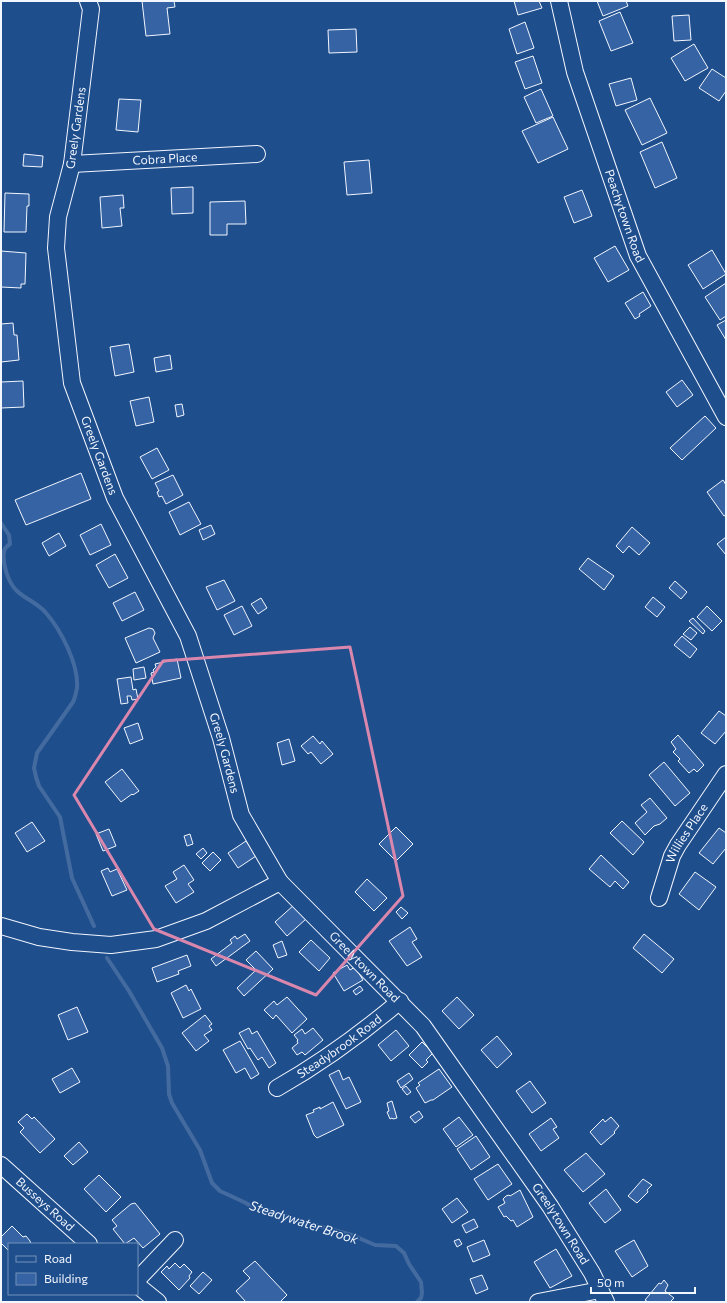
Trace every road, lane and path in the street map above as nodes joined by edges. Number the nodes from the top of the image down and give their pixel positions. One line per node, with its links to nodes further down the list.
1 (88, 1): 4 (street, Greely Gardens)
2 (559, 1): 5 (street, Peachytown Road)
3 (257, 154): 4 (street, Cobra Place)
4 (72, 164): 7 (street, Greely Gardens)
5 (726, 417)
6 (726, 774): 8 (street, Willies Place)
7 (280, 882): 9 (street); 10 (street, Greelytown Road)
8 (659, 898)
9 (1, 926)
10 (400, 1001): 11 (street, Steadybrook Road); 17 (street, Greelytown Road)
11 (277, 1088)
12 (1, 1165): 14 (street, Busseys Road)
13 (175, 1240): 15 (street)
14 (88, 1243)
15 (138, 1279)
16 (138, 1286): 18 (street)
17 (603, 1296): 19 (street)
18 (158, 1302)
19 (538, 1302)

